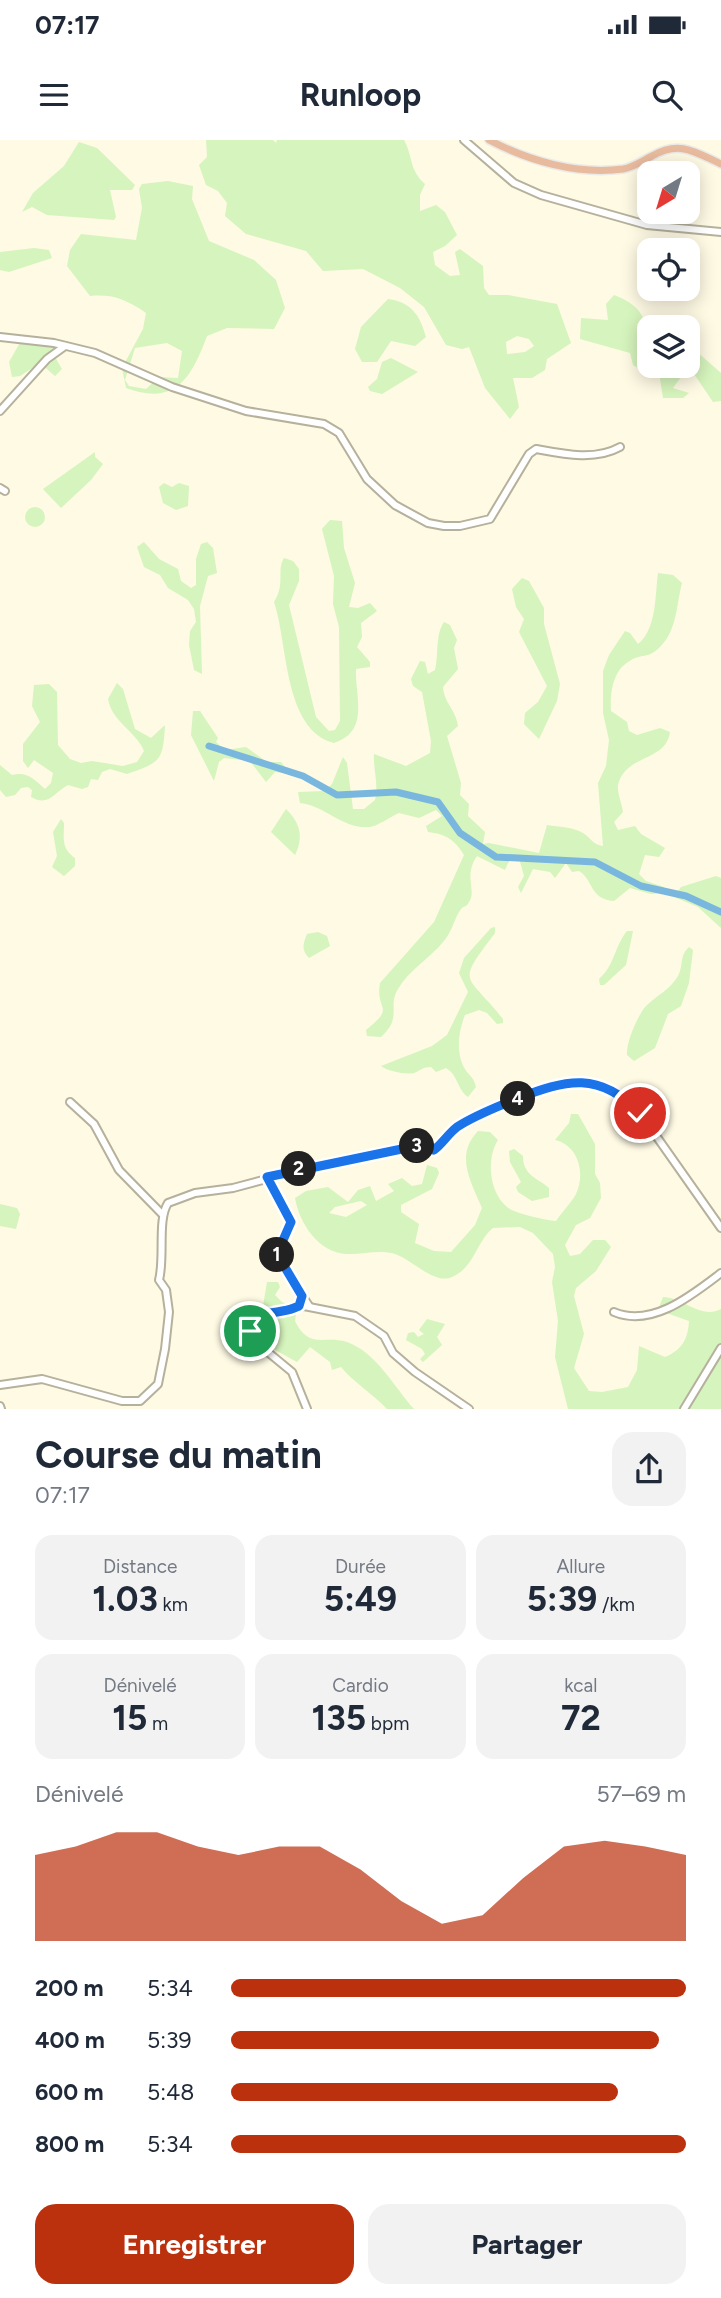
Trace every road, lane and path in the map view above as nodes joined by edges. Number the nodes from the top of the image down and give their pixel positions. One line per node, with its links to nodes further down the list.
1 (464, 140): 4 (street)
2 (489, 140): 3 (main road)
3 (721, 164)
4 (721, 232)
5 (0, 337): 6 (street)
6 (65, 346): 7 (street); 8 (street)
7 (0, 411)
8 (620, 447)
9 (70, 1102): 11 (street)
10 (267, 1177): 11 (street); 12 (street); 14 (street)
11 (163, 1215): 19 (street)
12 (721, 1228)
13 (721, 1273): 17 (street)
14 (302, 1296): 15 (street); 16 (street)
15 (299, 1306): 16 (street); 20 (street)
16 (309, 1306): 21 (street)
17 (614, 1312)
18 (721, 1348): 22 (street)
19 (0, 1385)
20 (307, 1409)
21 (469, 1409)
22 (684, 1409)

